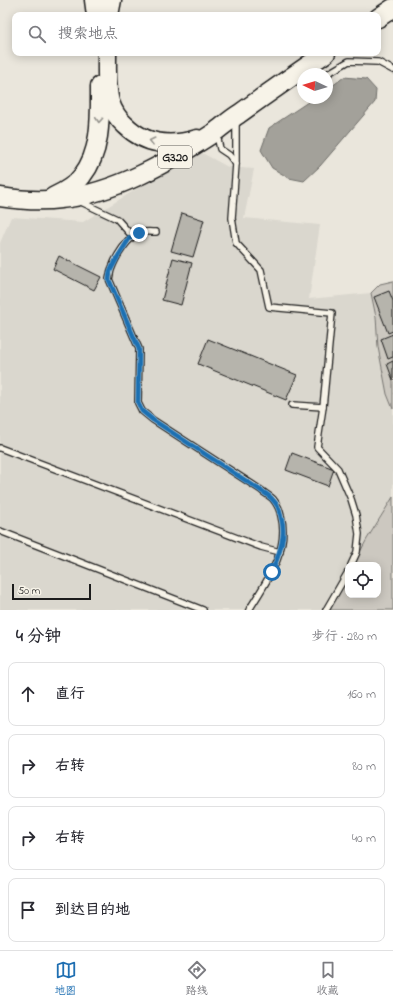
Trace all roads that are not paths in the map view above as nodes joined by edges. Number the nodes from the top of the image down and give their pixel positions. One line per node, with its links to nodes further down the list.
1 (94, 0): 6 (highway)
2 (100, 0): 7 (highway)
3 (107, 0): 8 (highway)
4 (112, 0): 9 (highway)
5 (393, 8): 10 (highway)
6 (96, 12)
7 (100, 12)
8 (108, 12)
9 (109, 12)
10 (381, 16)
11 (99, 56): 23 (highway, one-way to 23)
12 (107, 56): 19 (highway, one-way to 12)
13 (322, 56): 14 (highway, G320)
14 (307, 68)
15 (333, 70): 16 (lane)
16 (393, 70)
17 (297, 76): 18 (highway, G320)
18 (236, 115): 19 (highway, G320); 20 (lane)
19 (216, 131): 20 (lane); 22 (highway, G320)
20 (236, 164): 27 (lane)
21 (0, 197): 23 (highway, G320)
22 (72, 198): 23 (highway, G320); 25 (lane)
23 (46, 200)
24 (156, 232): 25 (lane)
25 (133, 237): 30 (lane)
26 (292, 405): 27 (lane)
27 (322, 407): 31 (lane)
28 (0, 448): 30 (lane)
29 (0, 531): 33 (lane)
30 (280, 552): 34 (lane)
31 (352, 562)
32 (345, 577): 35 (lane)
33 (203, 610)
34 (249, 610)
35 (326, 610)

